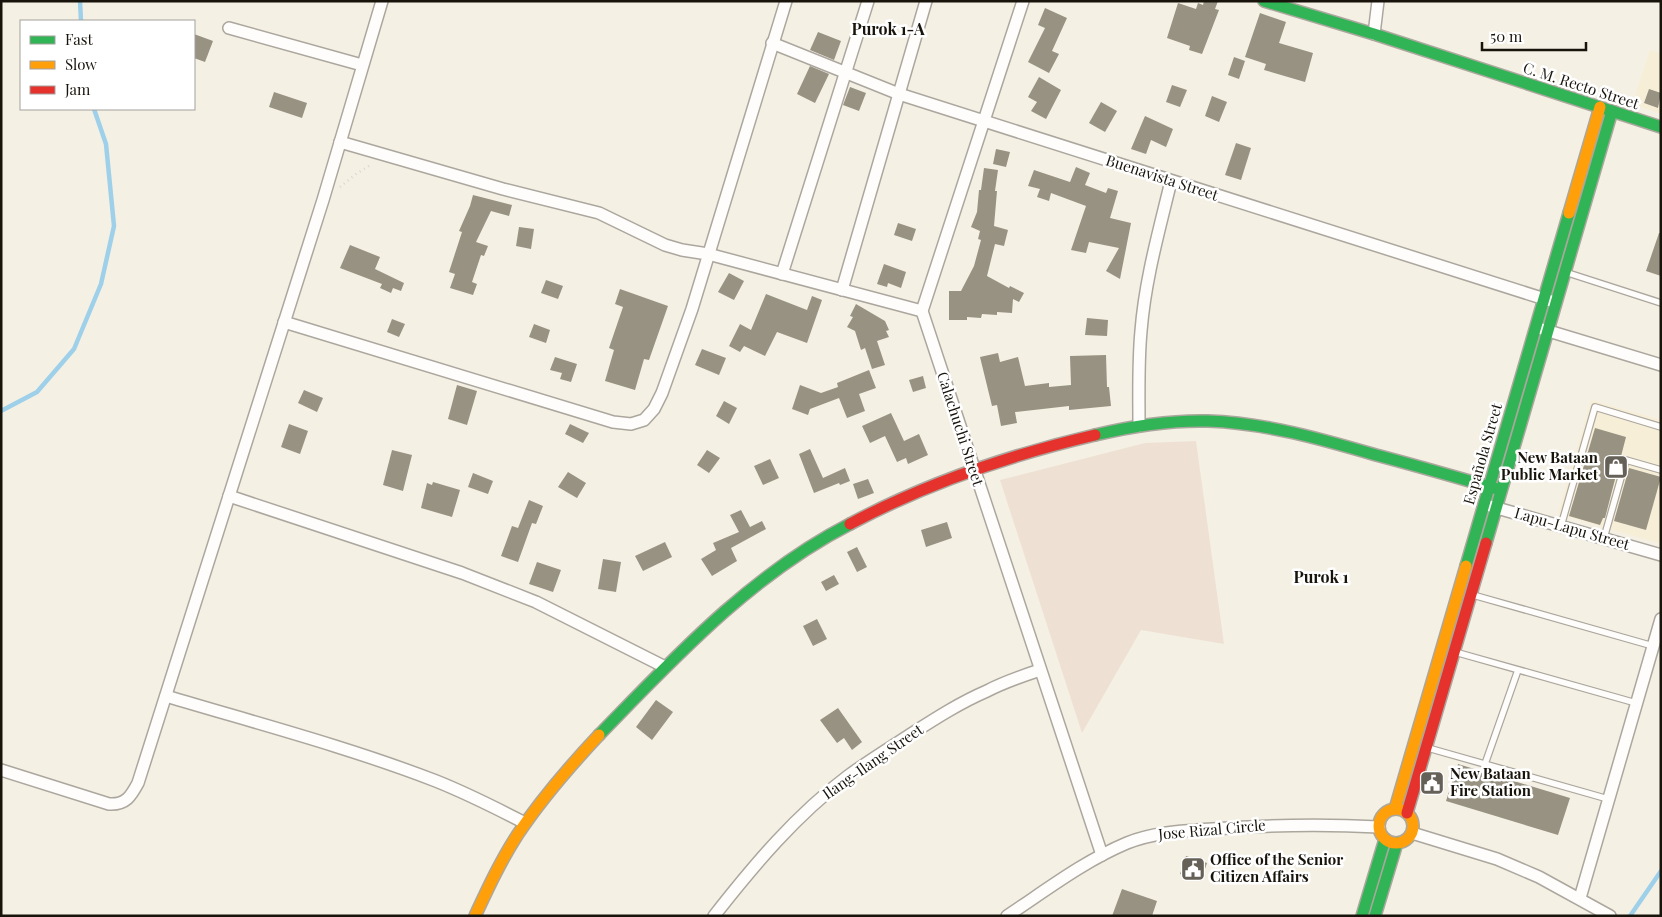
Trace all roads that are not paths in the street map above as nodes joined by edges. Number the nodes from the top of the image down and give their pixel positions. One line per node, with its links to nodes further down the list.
1 (382, 1): 11 (street)
2 (786, 1): 10 (street)
3 (868, 1): 12 (street)
4 (926, 1): 13 (street)
5 (1023, 1): 16 (street)
6 (1264, 1): 9 (street, C. M. Recto Street)
7 (1378, 1): 9 (street)
8 (229, 28): 11 (street)
9 (1374, 34): 14 (street, C. M. Recto Street)
10 (772, 43): 12 (street, Buenavista Street); 20 (street)
11 (362, 65): 18 (street)
12 (845, 73): 13 (street, Buenavista Street); 23 (street)
13 (899, 94): 16 (street, Buenavista Street); 24 (street)
14 (1600, 107): 15 (street, C. M. Recto Street); 21 (street, Española Street)
15 (1612, 111): 17 (street, C. M. Recto Street); 22 (street, Española Street)
16 (984, 122): 19 (street, Buenavista Street); 28 (street)
17 (1661, 127)
18 (340, 142): 20 (street); 29 (street)
19 (1171, 181): 25 (street, Buenavista Street); 33 (street)
20 (708, 254): 23 (street); 29 (street)
21 (1553, 268): 22 (lane); 25 (street, Española Street)
22 (1565, 272): 26 (street, Española Street); 27 (lane)
23 (782, 274): 24 (street)
24 (842, 290): 28 (street)
25 (1544, 298): 26 (street, Buenavista Street); 30 (street, Española Street)
26 (1556, 302): 31 (street, Española Street)
27 (1661, 303)
28 (922, 312): 36 (street, Calachuchi Street)
29 (284, 322): 39 (street)
30 (1536, 327): 31 (street); 37 (street, Española Street)
31 (1548, 331): 32 (street); 38 (street, Española Street)
32 (1661, 365)
33 (1139, 426): 36 (street); 37 (street)
34 (1661, 427): 42 (lane)
35 (1661, 470): 43 (lane)
36 (974, 471): 50 (street); 51 (street, Calachuchi Street)
37 (1489, 487): 38 (street); 40 (street, Española Street)
38 (1501, 490): 41 (street, Española Street)
39 (229, 496): 50 (street); 53 (street)
40 (1484, 504): 41 (street, Lapu-Lapu Street); 45 (street, Española Street)
41 (1496, 507): 42 (street, Lapu-Lapu Street); 46 (street, Española Street)
42 (1561, 526): 43 (street, Lapu-Lapu Street)
43 (1604, 538): 44 (street, Lapu-Lapu Street)
44 (1661, 555)
45 (1458, 591): 46 (lane); 59 (street, Española Street)
46 (1470, 594): 48 (lane); 49 (street, Española Street)
47 (1661, 619): 48 (street)
48 (1653, 646): 54 (street)
49 (1454, 652): 52 (lane); 55 (street, Española Street)
50 (665, 667): 61 (street)
51 (1040, 670): 66 (street, Calachuchi Street); 69 (street, Ilang-Ilang Street)
52 (1518, 670): 54 (lane); 56 (lane)
53 (166, 696): 57 (street); 61 (street)
54 (1636, 703): 58 (street)
55 (1426, 747): 56 (lane); 60 (street, Española Street)
56 (1485, 764): 58 (lane)
57 (1, 770)
58 (1608, 799): 67 (street)
59 (1394, 809): 60 (street); 62 (street)
60 (1407, 813): 63 (street)
61 (525, 823): 68 (street)
62 (1379, 827): 64 (street); 66 (street, Jose Rizal Circle)
63 (1412, 833): 65 (street); 67 (street)
64 (1385, 839): 65 (street); 71 (street)
65 (1397, 843): 72 (street)
66 (1102, 855): 70 (street, Jose Rizal Circle)
67 (1580, 898): 73 (street)
68 (475, 916)
69 (714, 916)
70 (1007, 916)
71 (1362, 916)
72 (1375, 916)
73 (1610, 916)

